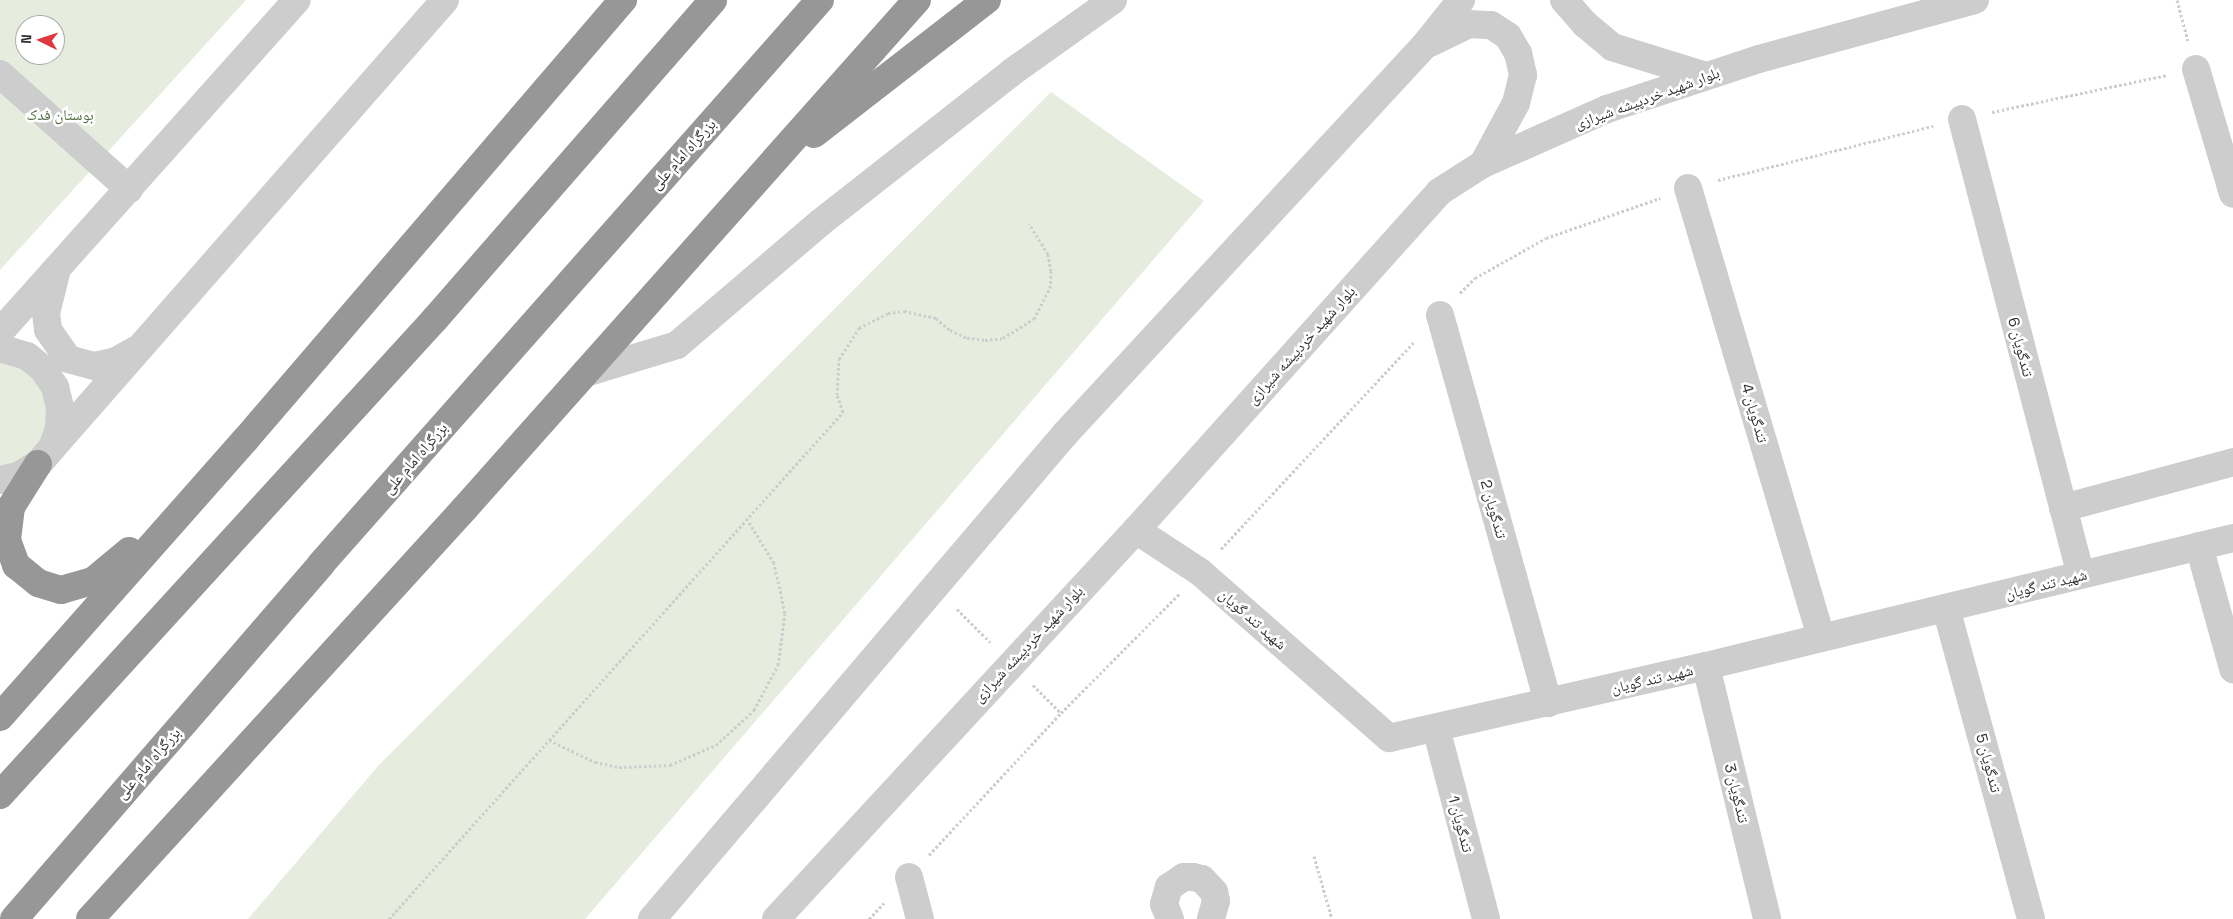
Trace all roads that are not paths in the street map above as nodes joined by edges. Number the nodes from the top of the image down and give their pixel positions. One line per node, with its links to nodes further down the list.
1 (297, 0): 20 (street)
2 (445, 0): 25 (street)
3 (622, 0): 31 (highway)
4 (713, 0): 44 (highway)
5 (820, 0): 46 (highway, بزرگراه امام علی)
6 (917, 0): 18 (highway)
7 (987, 0): 18 (highway)
8 (1113, 0): 27 (street)
9 (1461, 0): 12 (street)
10 (1564, 0): 15 (street)
11 (1975, 0): 15 (street, بلوار شهید خردپیشه شیرازی)
12 (1425, 45): 17 (street); 48 (street)
13 (2196, 69): 21 (street)
14 (0, 74): 20 (street)
15 (1706, 76): 17 (street, بلوار شهید خردپیشه شیرازی)
16 (1962, 118): 32 (street, تندگویان 6)
17 (1483, 164): 33 (street, بلوار شهید خردپیشه شیرازی)
18 (762, 175): 27 (highway)
19 (1688, 188): 38 (street, تندگویان 4)
20 (129, 189): 22 (street)
21 (2233, 194)
22 (57, 269): 24 (street); 25 (street)
23 (1440, 315): 41 (street, تندگویان 2)
24 (0, 332)
25 (141, 347): 29 (street)
26 (0, 348): 29 (street)
27 (585, 373): 47 (highway)
28 (2233, 462): 32 (street)
29 (38, 464): 30 (street); 31 (highway)
30 (0, 480)
31 (196, 496): 42 (highway)
32 (2064, 508): 36 (street, تندگویان 6)
33 (1136, 530): 43 (street, شهید تند گویان); 49 (street, بلوار شهید خردپیشه شیرازی)
34 (2233, 538): 35 (street, شهید تند گویان)
35 (2199, 546): 36 (street, شهید تند گویان); 40 (street)
36 (2081, 575): 37 (street, شهید تند گویان)
37 (1946, 608): 38 (street, شهید تند گویان); 55 (street, تندگویان 5)
38 (1821, 638): 39 (street, شهید تند گویان)
39 (1706, 666): 41 (street, شهید تند گویان); 54 (street, تندگویان 3)
40 (2233, 669)
41 (1548, 703): 43 (street, شهید تند گویان)
42 (0, 717)
43 (1436, 728): 53 (street, تندگویان 1)
44 (0, 794)
45 (909, 877): 50 (street)
46 (14, 919)
47 (90, 919)
48 (652, 919)
49 (776, 919)
50 (920, 919)
51 (1170, 919): 52 (street)
52 (1211, 919)
53 (1486, 919)
54 (1767, 919)
55 (2031, 919)

